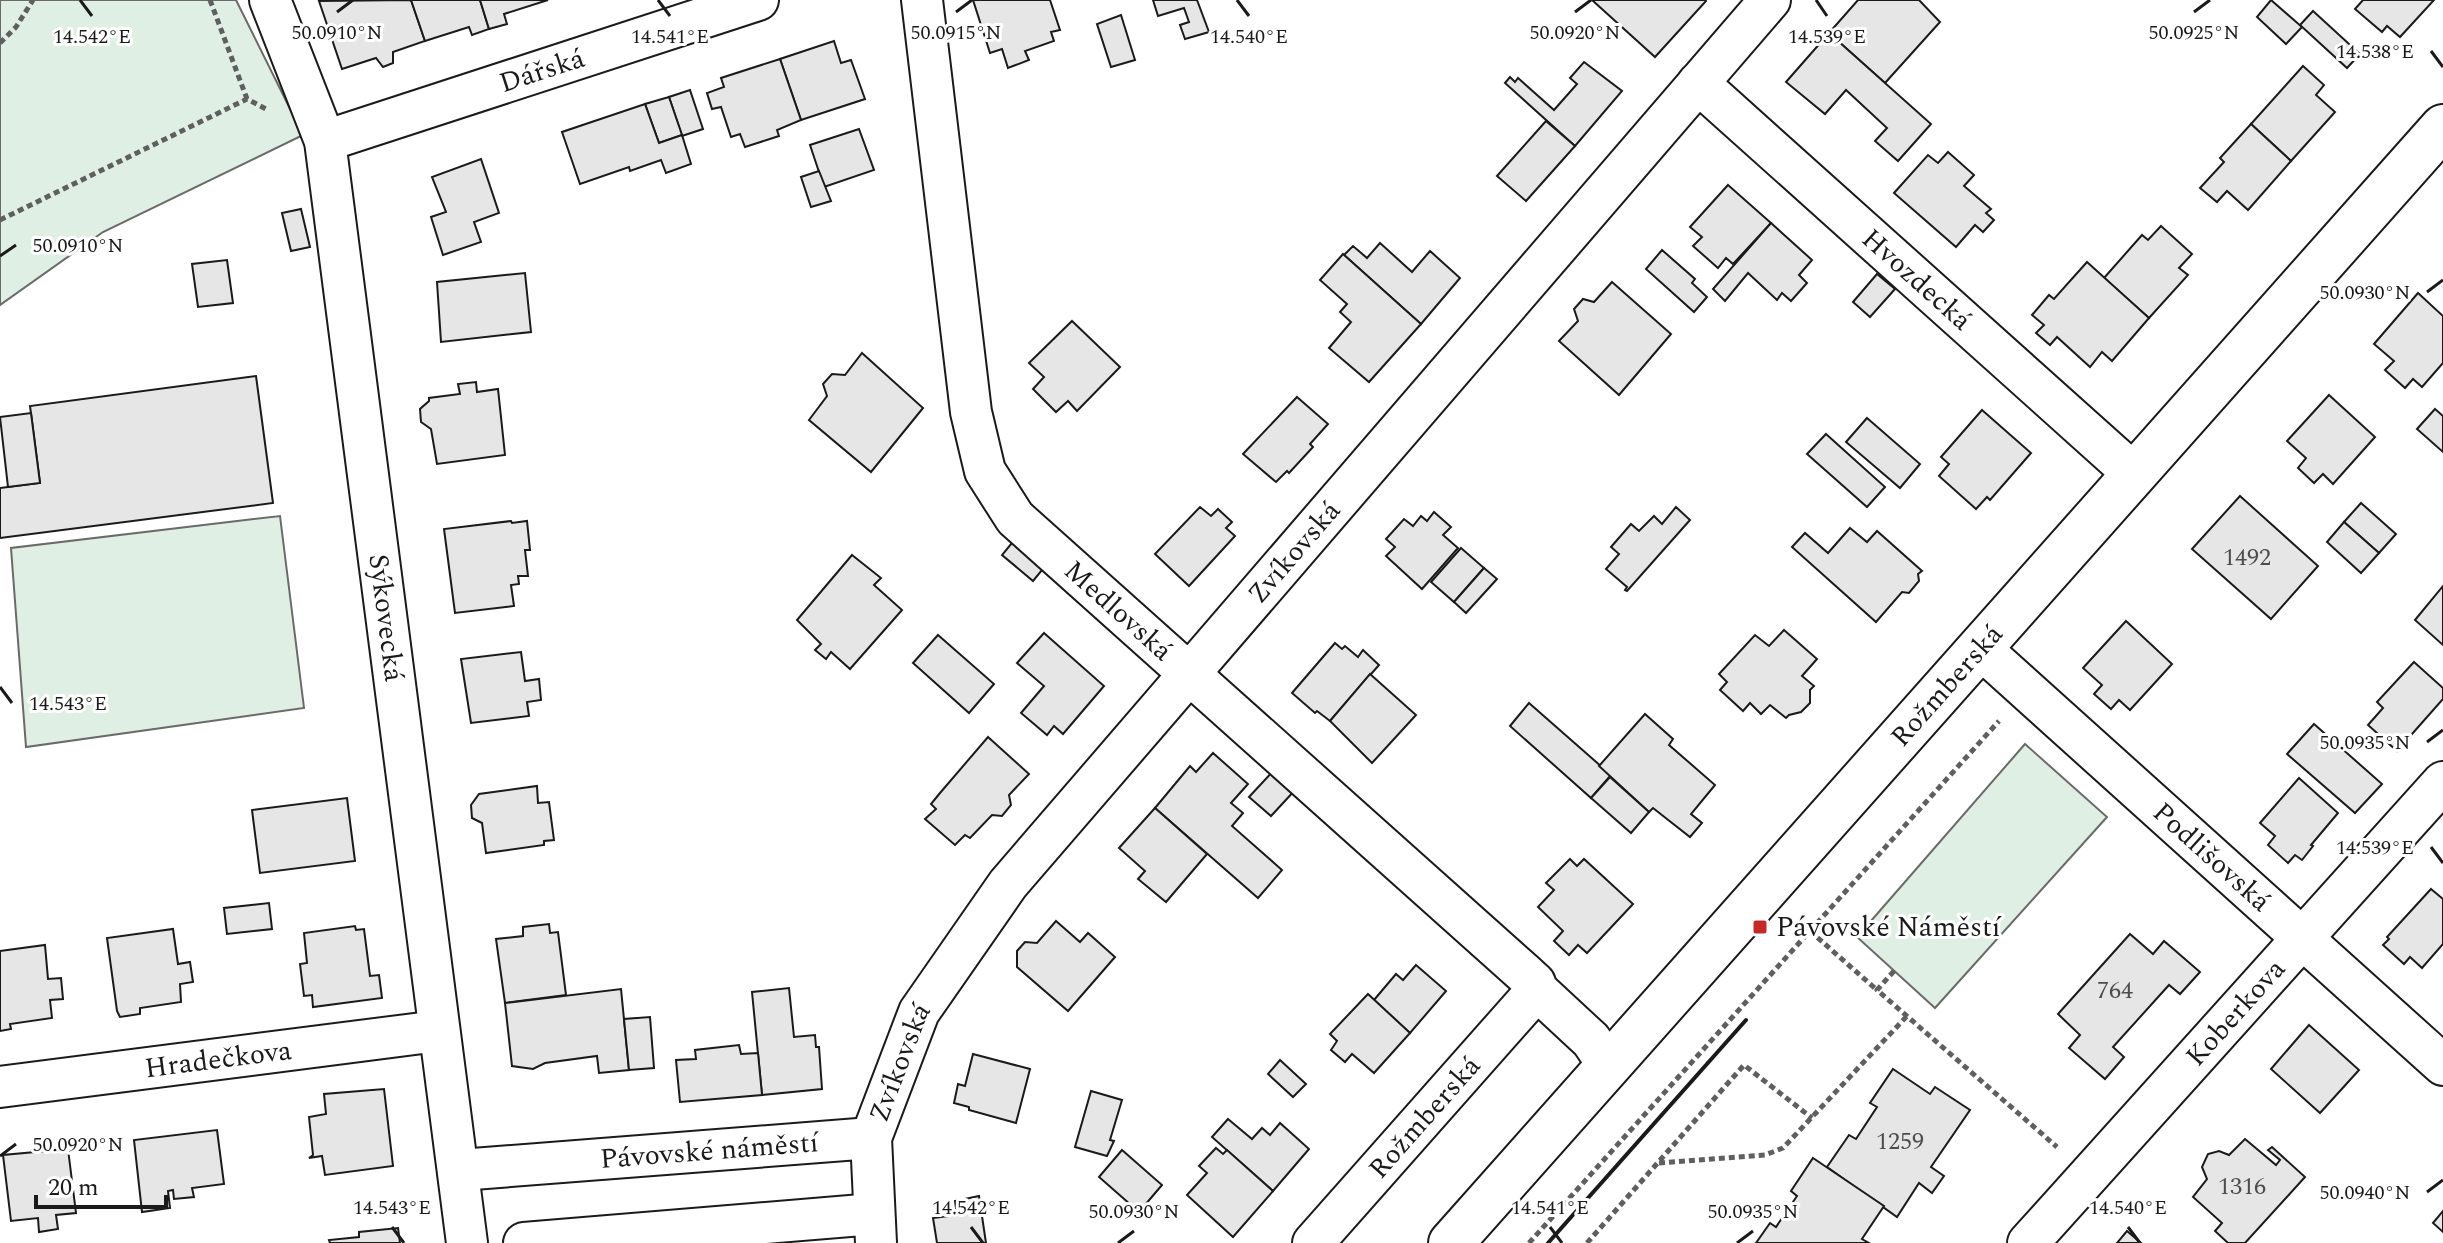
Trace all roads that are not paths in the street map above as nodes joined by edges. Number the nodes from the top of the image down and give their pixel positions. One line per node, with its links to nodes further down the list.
1 (270, 0): 7 (street, Sýkovecká)
2 (758, 0): 7 (street, Dářská)
3 (922, 0): 10 (street, Medlovská)
4 (1770, 0): 5 (street, Zvíkovská)
5 (1698, 83): 8 (street, Hvozdecká); 10 (street, Zvíkovská)
6 (2443, 127): 8 (street, Rožmberská)
7 (325, 141): 14 (street, Sýkovecká)
8 (2134, 474): 9 (street, Rožmberská)
9 (1980, 648): 12 (street, Podlišovská); 15 (street, Rožmberská)
10 (1190, 672): 13 (street, Medlovská); 18 (street, Zvíkovská)
11 (2443, 782): 12 (street, Koberkova)
12 (2304, 938): 16 (street, Podlišovská); 25 (street, Koberkova)
13 (1537, 990): 15 (street, Medlovská); 23 (street, Rožmberská)
14 (438, 1031): 17 (street, Hradečkova); 19 (street, Sýkovecká)
15 (1608, 1065): 24 (street, Rožmberská)
16 (2443, 1065)
17 (0, 1087)
18 (871, 1138): 19 (street, Pávovské náměstí); 20 (street)
19 (460, 1170): 21 (street, Sýkovecká)
20 (875, 1228): 22 (street)
21 (467, 1243)
22 (524, 1243)
23 (1313, 1243)
24 (1451, 1243)
25 (2028, 1243)

